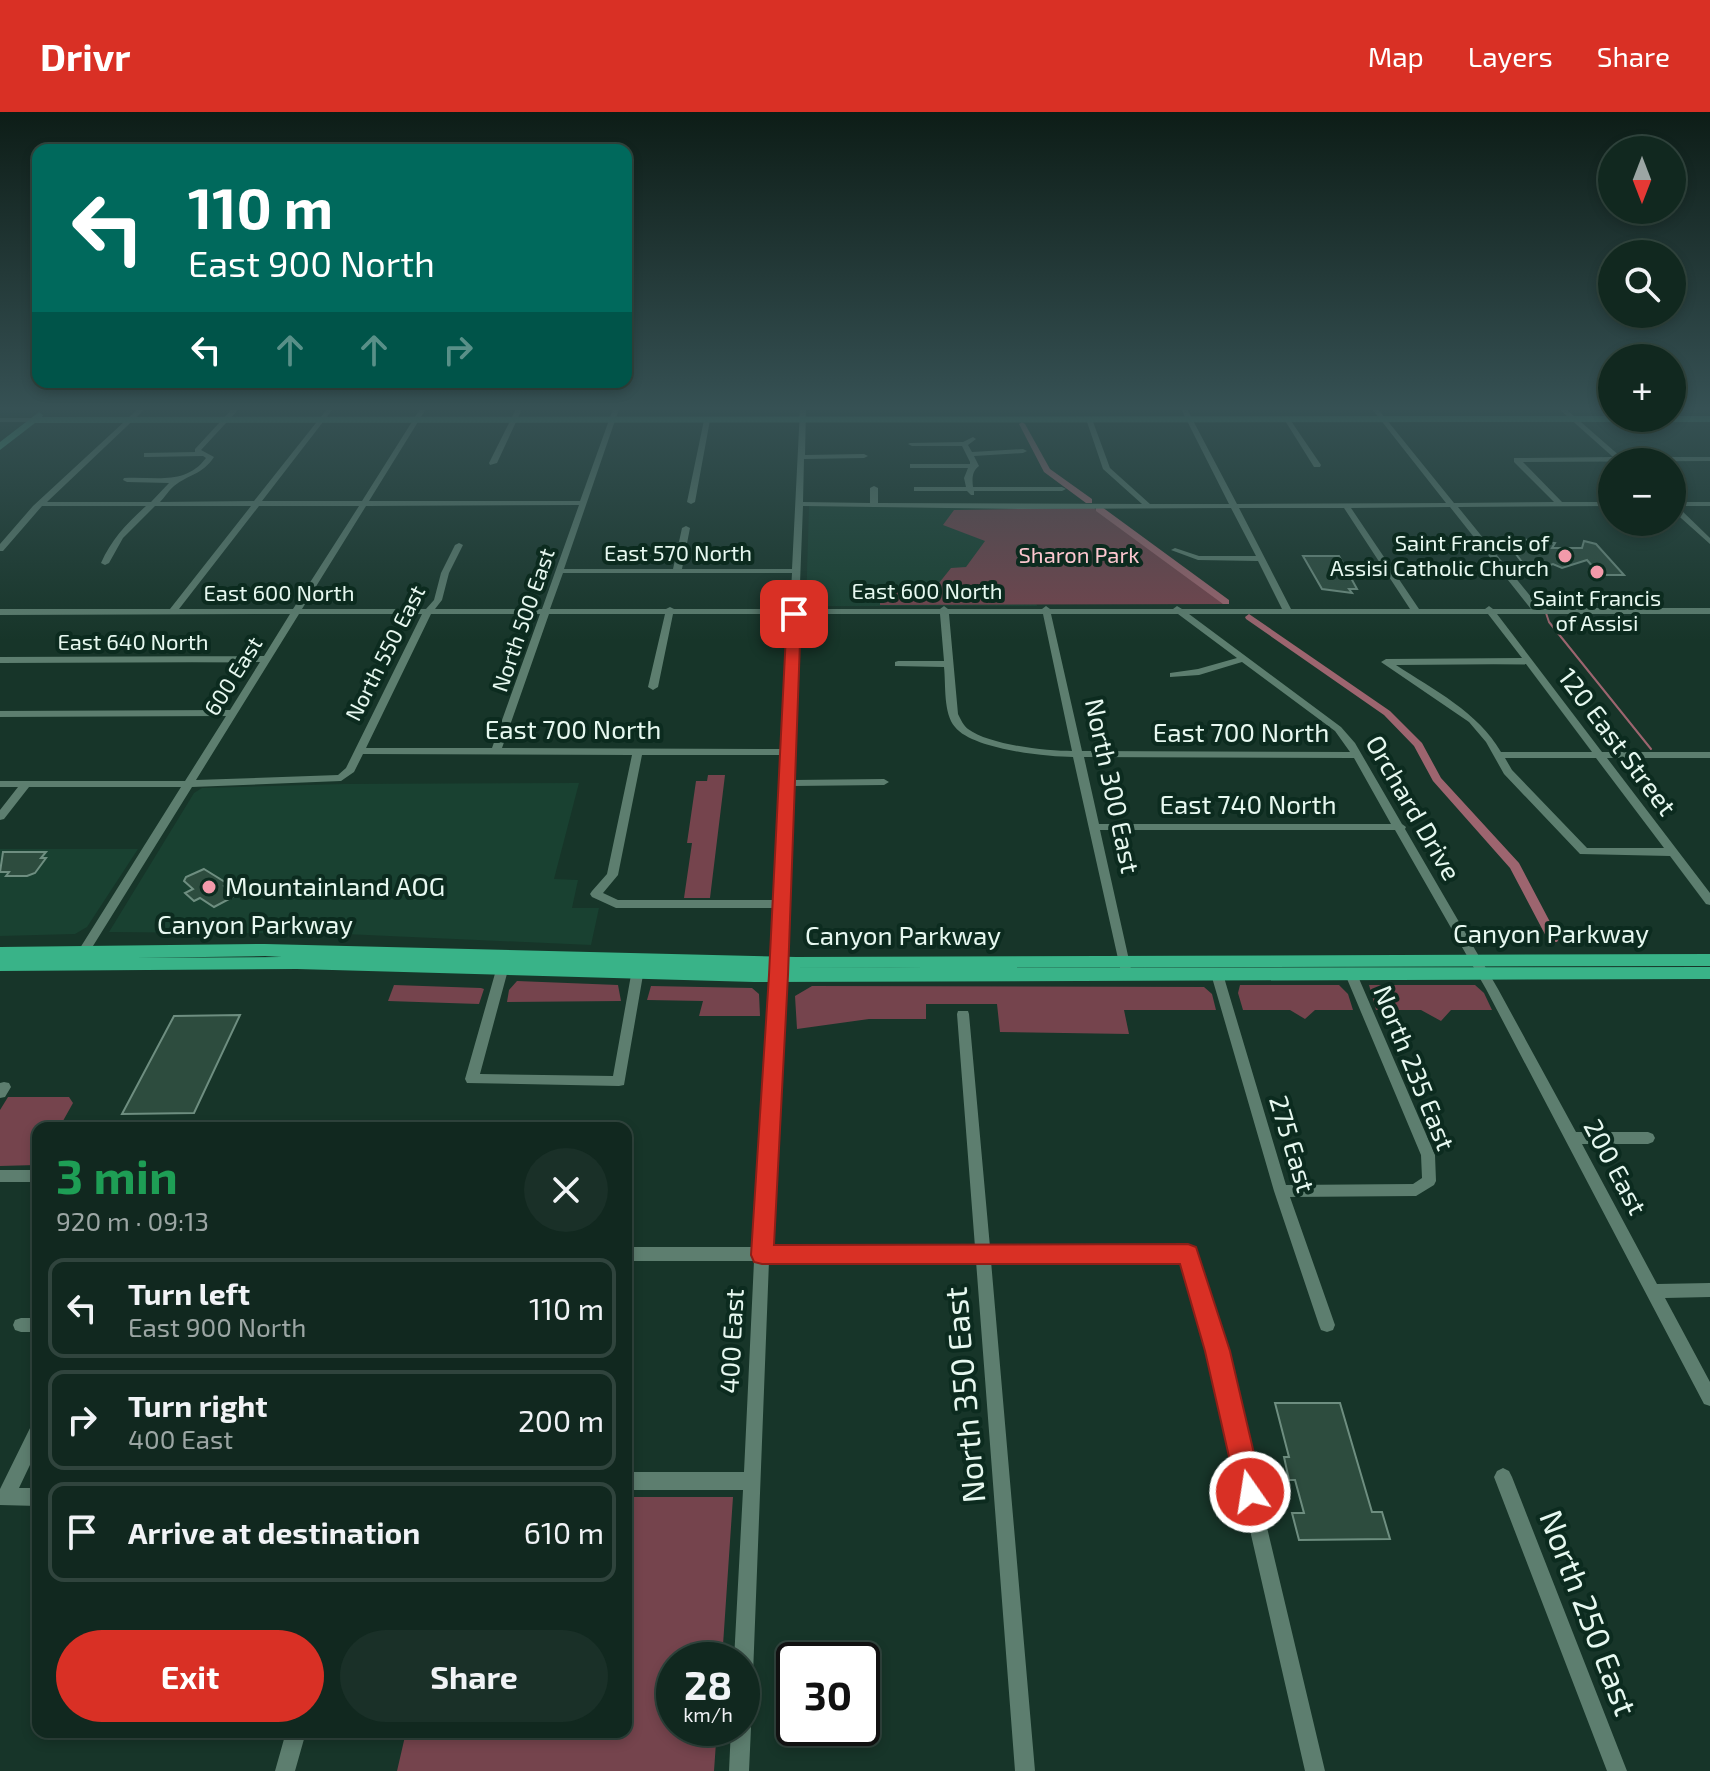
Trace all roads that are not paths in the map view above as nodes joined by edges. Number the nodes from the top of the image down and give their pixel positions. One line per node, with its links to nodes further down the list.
1 (61, 486): 19 (street)
2 (172, 486): 20 (street)
3 (271, 486): 21 (street)
4 (375, 486): 17 (street, 600 East)
5 (589, 486): 18 (street, North 500 East)
6 (694, 486): 16 (street)
7 (800, 486): 22 (street, 400 East)
8 (1126, 486): 29 (street)
9 (1224, 486): 30 (street)
10 (1438, 486): 24 (street)
11 (1543, 486): 25 (street)
12 (874, 488): 28 (street)
13 (969, 488): 14 (street); 15 (street); 32 (street)
14 (917, 489)
15 (1062, 489)
16 (691, 502)
17 (365, 503): 18 (street); 21 (street); 55 (street, 600 East)
18 (583, 503): 41 (street, North 500 East)
19 (43, 504): 20 (street); 37 (street)
20 (152, 504): 21 (street); 40 (street)
21 (258, 504): 54 (street)
22 (799, 504): 28 (street); 43 (street, 400 East)
23 (1345, 504): 24 (street); 30 (street); 48 (street)
24 (1452, 504): 25 (street); 50 (street)
25 (1560, 504): 26 (street)
26 (1598, 504)
27 (1710, 504): 31 (street)
28 (874, 505): 32 (street)
29 (1147, 505): 30 (street); 32 (street)
30 (1234, 505): 39 (street)
31 (1686, 505)
32 (974, 506)
33 (1686, 519): 35 (street)
34 (686, 528): 42 (street)
35 (1710, 542)
36 (459, 545): 56 (street, North 550 East)
37 (0, 549)
38 (1175, 550): 39 (street)
39 (1260, 559): 47 (street)
40 (105, 563)
41 (560, 571): 42 (street, East 570 North); 51 (street, North 500 East)
42 (677, 571): 43 (street, East 570 North)
43 (796, 571): 53 (street, 400 East)
44 (944, 609): 45 (street, East 600 North); 53 (street, East 600 North); 64 (street)
45 (1046, 609): 46 (street, East 600 North); 73 (street, North 300 East)
46 (1177, 609): 47 (street, East 600 North); 60 (street, Orchard Drive)
47 (1287, 609): 48 (street, East 600 North)
48 (1415, 609): 49 (street, East 600 North)
49 (1489, 609): 50 (street, East 600 North); 62 (street, 120 East Street)
50 (1536, 609): 57 (street, East 600 North)
51 (546, 610): 52 (street, East 600 North); 56 (street, East 600 North); 70 (street, North 500 East)
52 (670, 610): 53 (street, East 600 North); 66 (street)
53 (794, 610): 72 (street, 400 East)
54 (173, 611): 55 (street, East 600 North); 58 (street, East 600 North)
55 (297, 611): 56 (street, East 600 North); 59 (street, 600 East)
56 (431, 611): 69 (street, North 550 East)
57 (1710, 611)
58 (0, 612)
59 (267, 659): 61 (street, East 640 North); 67 (street, 600 East)
60 (1243, 659): 65 (street); 74 (street, Orchard Drive)
61 (0, 660)
62 (1528, 661): 75 (street); 76 (street, 120 East Street)
63 (898, 664): 64 (street)
64 (948, 664): 73 (street, East 700 North)
65 (1173, 675)
66 (653, 687)
67 (233, 713): 68 (street); 79 (street, 600 East)
68 (0, 714)
69 (359, 751): 70 (street, East 700 North); 79 (street, North 550 East)
70 (496, 752): 71 (street, East 700 North)
71 (638, 752): 72 (street, East 700 North); 88 (street)
72 (788, 752): 80 (street, 400 East)
73 (1079, 754): 74 (street, East 700 North); 84 (street, North 300 East)
74 (1356, 755): 85 (street, Orchard Drive)
75 (1498, 755): 76 (street); 86 (street)
76 (1600, 755): 77 (street); 86 (street, 120 East Street)
77 (1710, 755)
78 (884, 782): 80 (street)
79 (189, 783): 82 (street); 90 (street, 600 East)
80 (788, 783): 88 (street, 400 East)
81 (0, 784): 82 (street)
82 (26, 784): 83 (street)
83 (0, 817)
84 (1095, 827): 85 (street, East 740 North); 94 (street, North 300 East)
85 (1401, 827): 93 (street, Orchard Drive)
86 (1673, 852): 87 (street, 120 East Street)
87 (1710, 901)
88 (782, 904): 95 (street, 400 East)
89 (0, 953): 90 (highway, Canyon Parkway)
90 (80, 957): 92 (highway, Canyon Parkway); 95 (highway, Canyon Parkway); 96 (highway, Canyon Parkway)
91 (1710, 960): 93 (highway, Canyon Parkway)
92 (0, 965)
93 (1478, 967): 94 (highway, Canyon Parkway); 97 (highway, Canyon Parkway); 99 (highway, Canyon Parkway); 102 (street, 200 East)
94 (1125, 968): 95 (highway, Canyon Parkway); 98 (highway, Canyon Parkway)
95 (779, 969): 100 (highway, Canyon Parkway); 109 (street, 400 East)
96 (502, 970): 100 (highway, Canyon Parkway); 100 (street)
97 (1710, 973)
98 (1217, 974): 99 (highway, Canyon Parkway); 106 (street, 275 East)
99 (1351, 974): 106 (street, North 235 East)
100 (637, 975)
101 (963, 1014): 107 (street, North 350 East)
102 (1572, 1138): 103 (street); 111 (street, 200 East)
103 (1648, 1138)
104 (0, 1176): 105 (street)
105 (32, 1176)
106 (1281, 1191): 112 (street, 275 East)
107 (983, 1253): 109 (street); 125 (street, North 350 East); 126 (street)
108 (632, 1254): 109 (street)
109 (762, 1255): 117 (street, 400 East)
110 (1710, 1290): 111 (street)
111 (1654, 1291): 113 (street, 200 East)
112 (1327, 1325)
113 (1710, 1398)
114 (32, 1441): 118 (street)
115 (1503, 1477): 127 (street, North 250 East)
116 (632, 1481): 117 (street)
117 (752, 1481): 120 (street, 400 East)
118 (3, 1497): 119 (street)
119 (32, 1497)
120 (745, 1642)
121 (294, 1738): 123 (street)
122 (740, 1746): 124 (street)
123 (285, 1771)
124 (739, 1771)
125 (1025, 1771)
126 (1315, 1771)
127 (1617, 1771)

